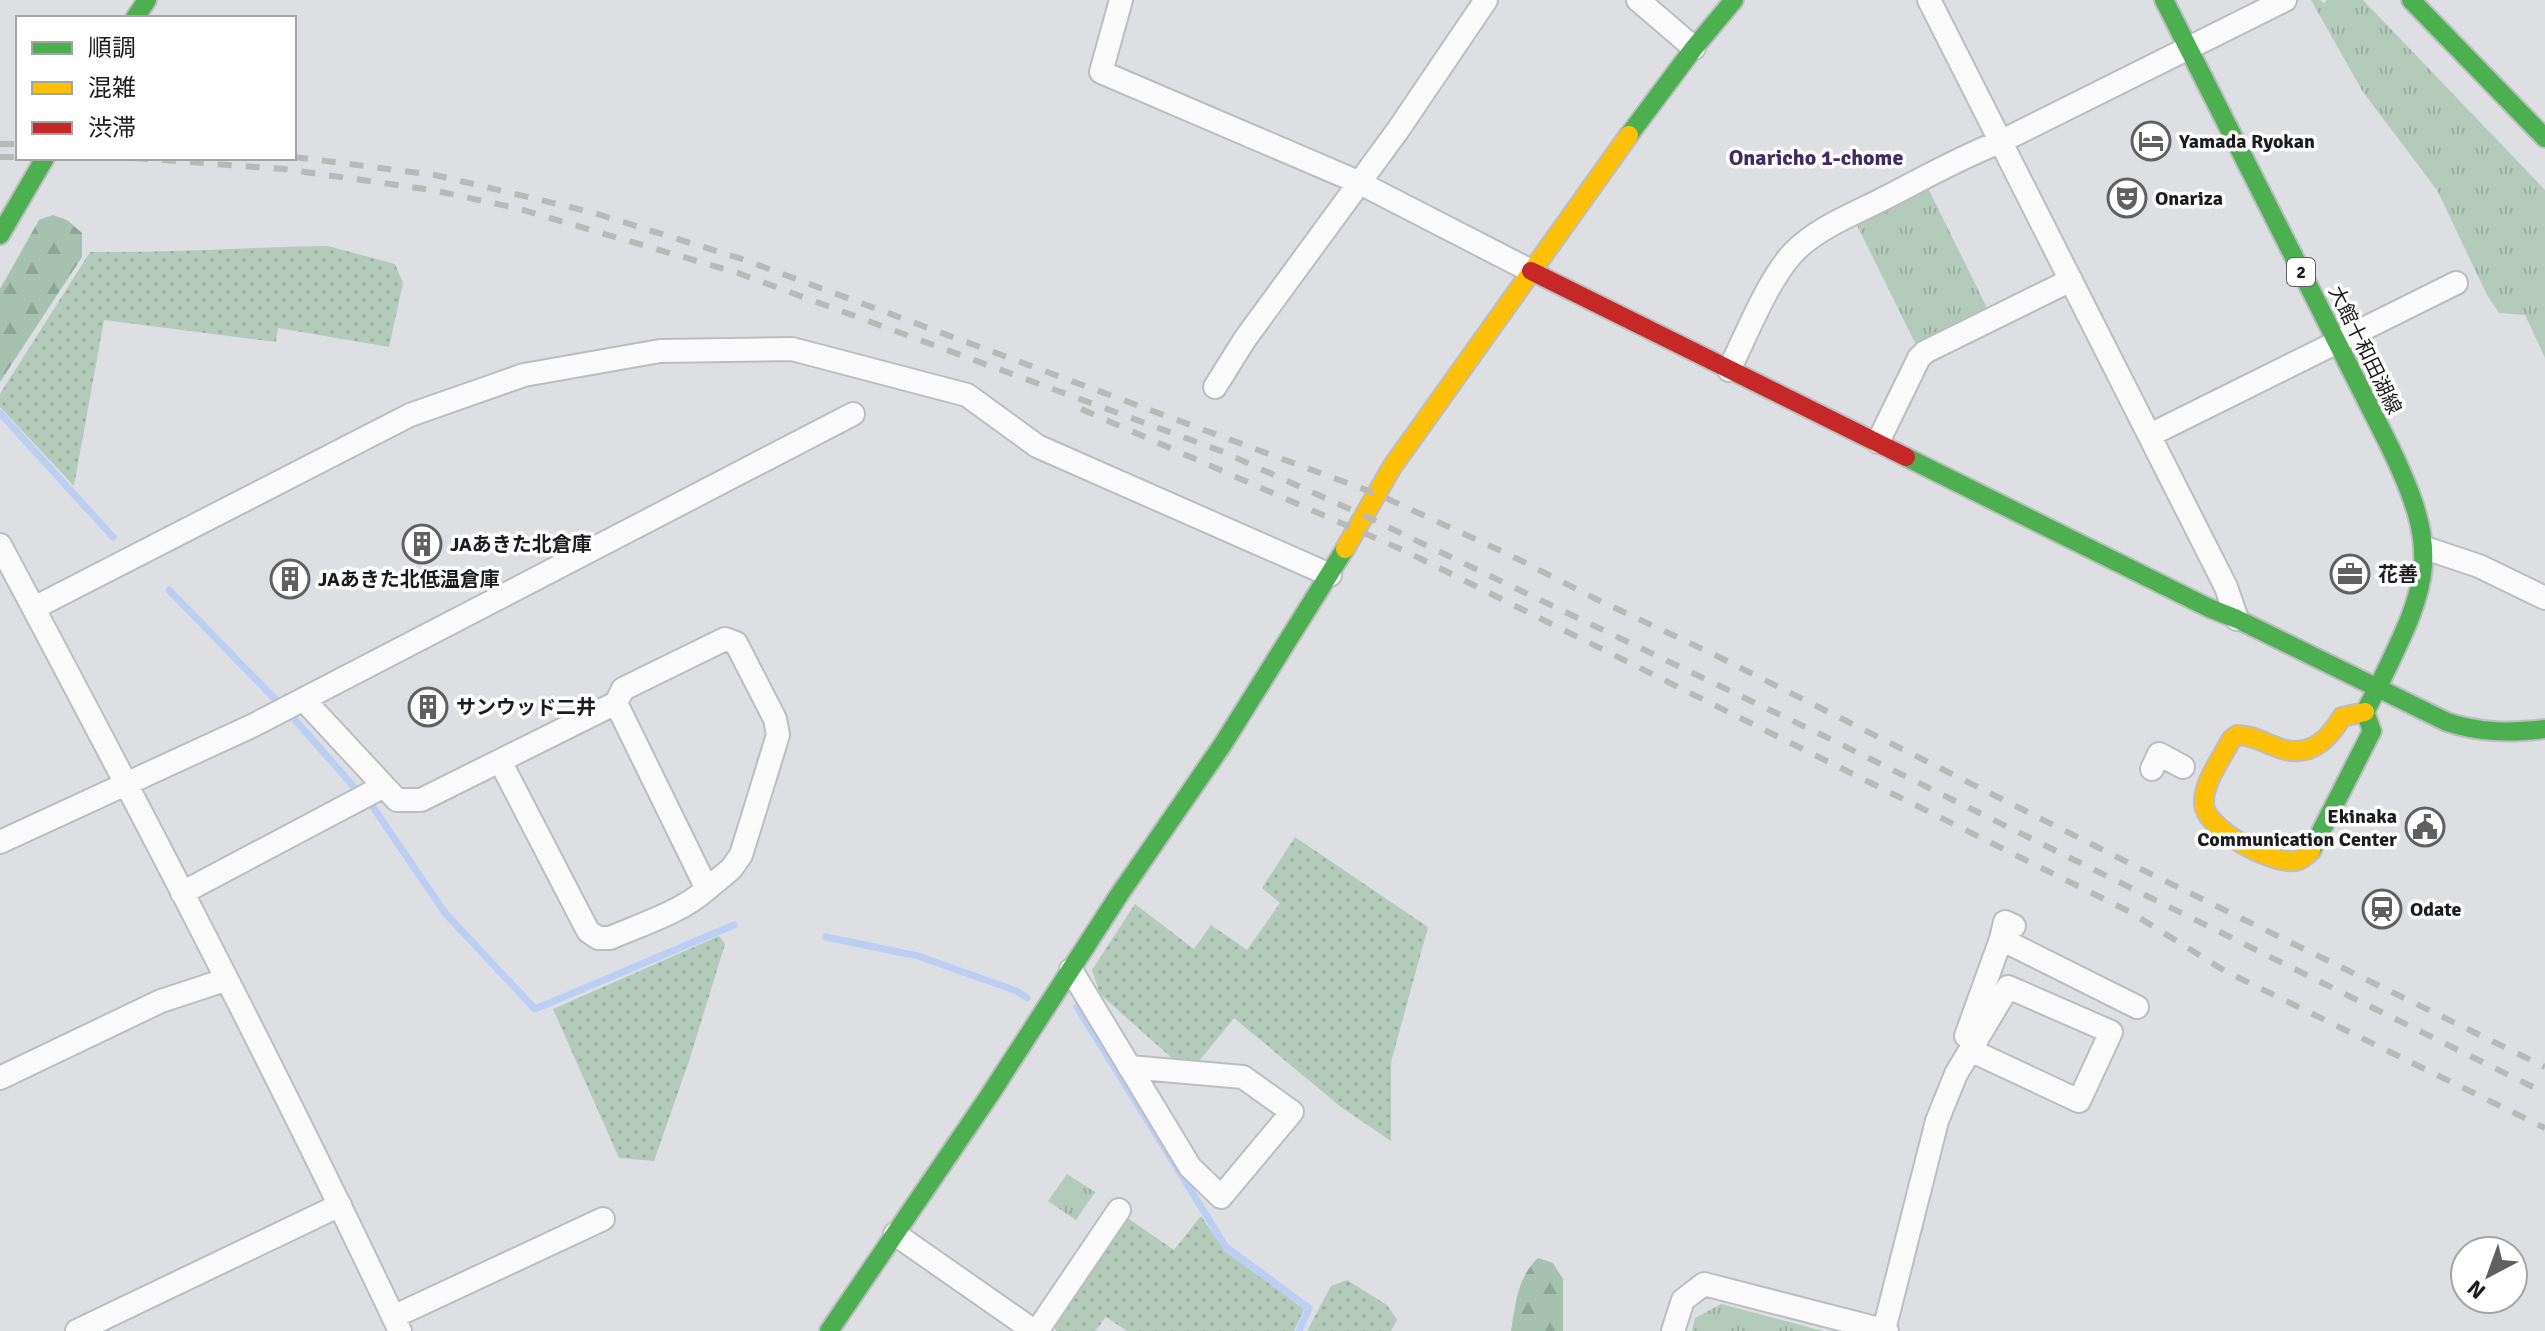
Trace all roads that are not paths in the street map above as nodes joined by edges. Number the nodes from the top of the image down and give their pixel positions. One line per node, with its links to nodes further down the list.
1 (1121, 0): 14 (street)
2 (1486, 0): 14 (street)
3 (1638, 0): 9 (street)
4 (1734, 0): 9 (main road)
5 (1929, 0): 12 (street)
6 (2164, 0): 10 (main road, 大館十和田湖線 / 2)
7 (2285, 0): 10 (street)
8 (2411, 0): 11 (main road)
9 (1694, 48): 16 (main road)
10 (2188, 48): 12 (street); 19 (main road, 大館十和田湖線 / 2)
11 (2545, 138)
12 (2000, 142): 17 (street); 20 (street)
13 (44, 160): 15 (main road)
14 (1358, 182): 16 (street); 21 (street)
15 (0, 235)
16 (1531, 271): 20 (main road); 27 (main road)
17 (2071, 280): 23 (street); 24 (street)
18 (2456, 283): 19 (street)
19 (2336, 341): 23 (street); 26 (main road, 大館十和田湖線 / 2)
20 (1729, 370): 24 (main road)
21 (1215, 387)
22 (853, 414): 32 (street)
23 (2150, 435): 30 (street)
24 (1878, 442): 30 (main road)
25 (0, 545): 29 (street)
26 (2425, 548): 28 (street); 31 (main road, 大館十和田湖線 / 2)
27 (1330, 575): 29 (street); 44 (main road)
28 (2545, 598)
29 (34, 608): 39 (street)
30 (2237, 619): 31 (main road)
31 (2378, 687): 34 (main road, 大館十和田湖線); 35 (main road)
32 (304, 700): 39 (street); 40 (street)
33 (616, 703): 36 (street); 42 (street); 42 (street)
34 (2365, 712): 34 (main road)
35 (2545, 729)
36 (500, 761): 40 (street); 42 (street)
37 (2183, 767): 38 (street)
38 (2152, 769)
39 (127, 783): 41 (street); 43 (street)
40 (384, 786): 43 (street)
41 (0, 842)
42 (707, 889)
43 (182, 893): 45 (street)
44 (1071, 970): 48 (street); 53 (main road)
45 (225, 980): 49 (street); 50 (street)
46 (2137, 1007): 47 (street)
47 (1967, 1046): 47 (street); 59 (street)
48 (1129, 1067): 48 (street)
49 (0, 1078)
50 (340, 1205): 54 (street); 55 (street)
51 (1119, 1210): 57 (street)
52 (603, 1219): 54 (street)
53 (895, 1234): 56 (main road); 57 (street)
54 (396, 1324)
55 (77, 1331)
56 (829, 1331)
57 (1035, 1331)
58 (1673, 1331): 59 (street)
59 (1885, 1331)

